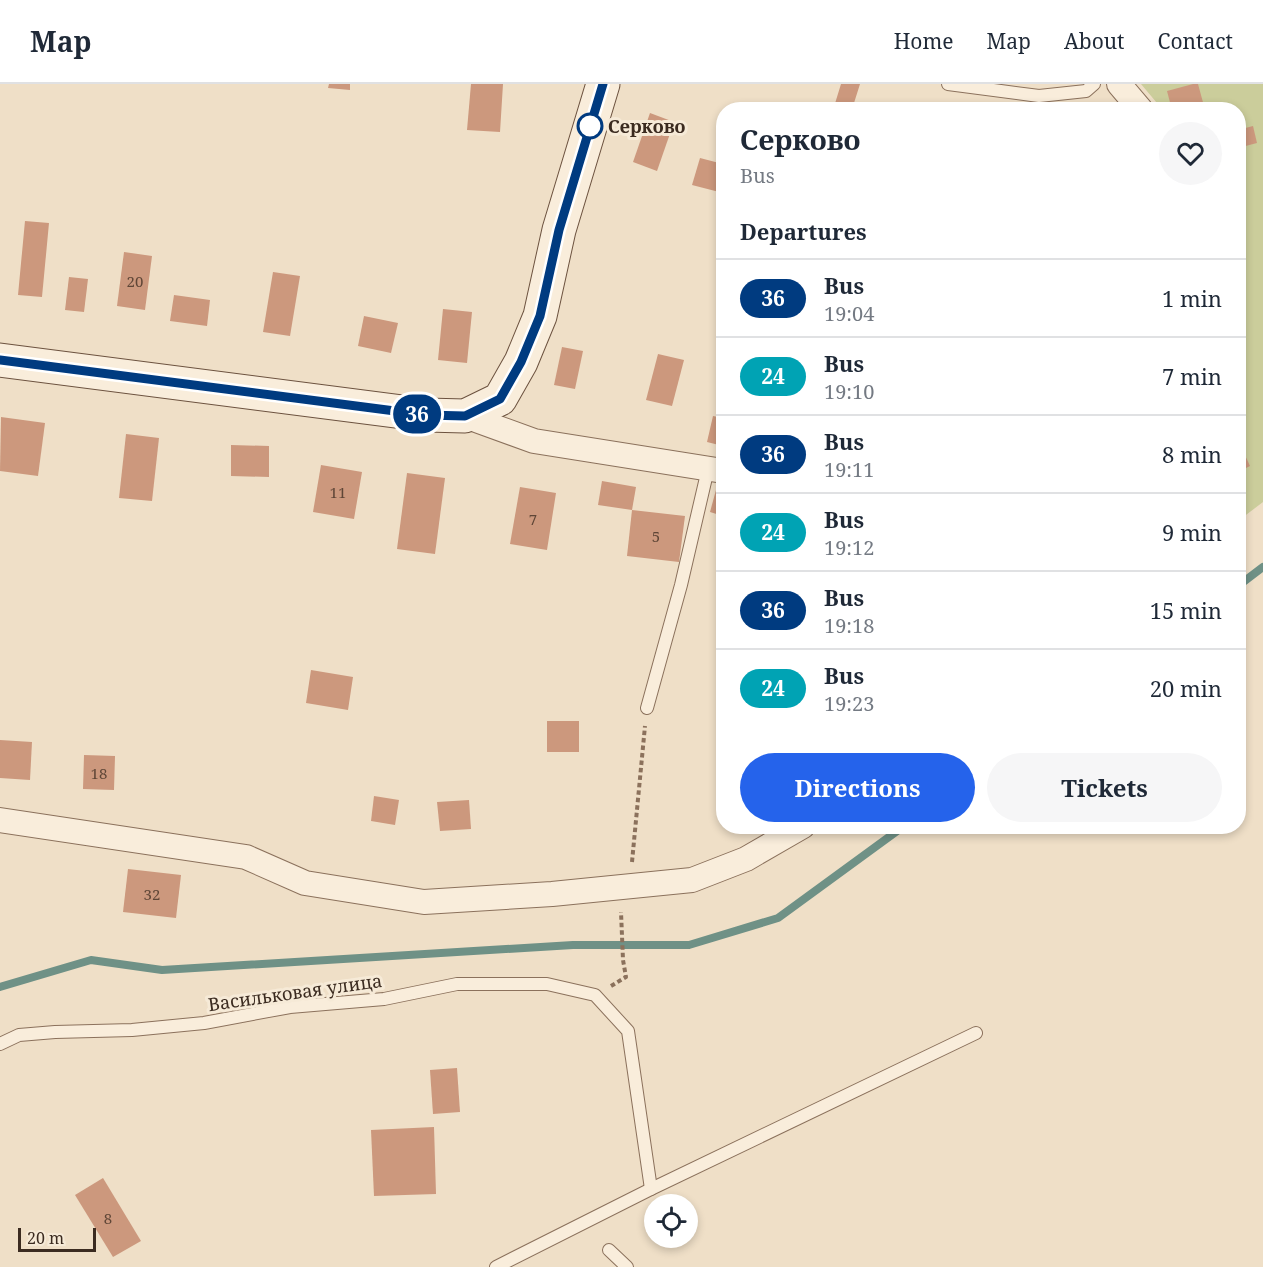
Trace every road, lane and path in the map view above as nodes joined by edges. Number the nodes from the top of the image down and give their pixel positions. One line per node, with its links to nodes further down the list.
1 (603, 84): 7 (main road)
2 (948, 84): 3 (lane)
3 (1094, 84)
4 (1119, 84): 5 (street)
5 (1134, 102)
6 (0, 360): 7 (main road)
7 (465, 416): 8 (street)
8 (716, 470): 9 (lane)
9 (647, 708): 12 (path)
10 (0, 820): 12 (street)
11 (789, 834): 12 (street)
12 (629, 886)
13 (622, 926): 14 (path)
14 (595, 995): 16 (lane, Васильковая улица); 17 (lane)
15 (976, 1034): 17 (lane)
16 (0, 1044)
17 (651, 1189): 19 (lane)
18 (609, 1250): 20 (lane)
19 (496, 1267)
20 (627, 1267)

